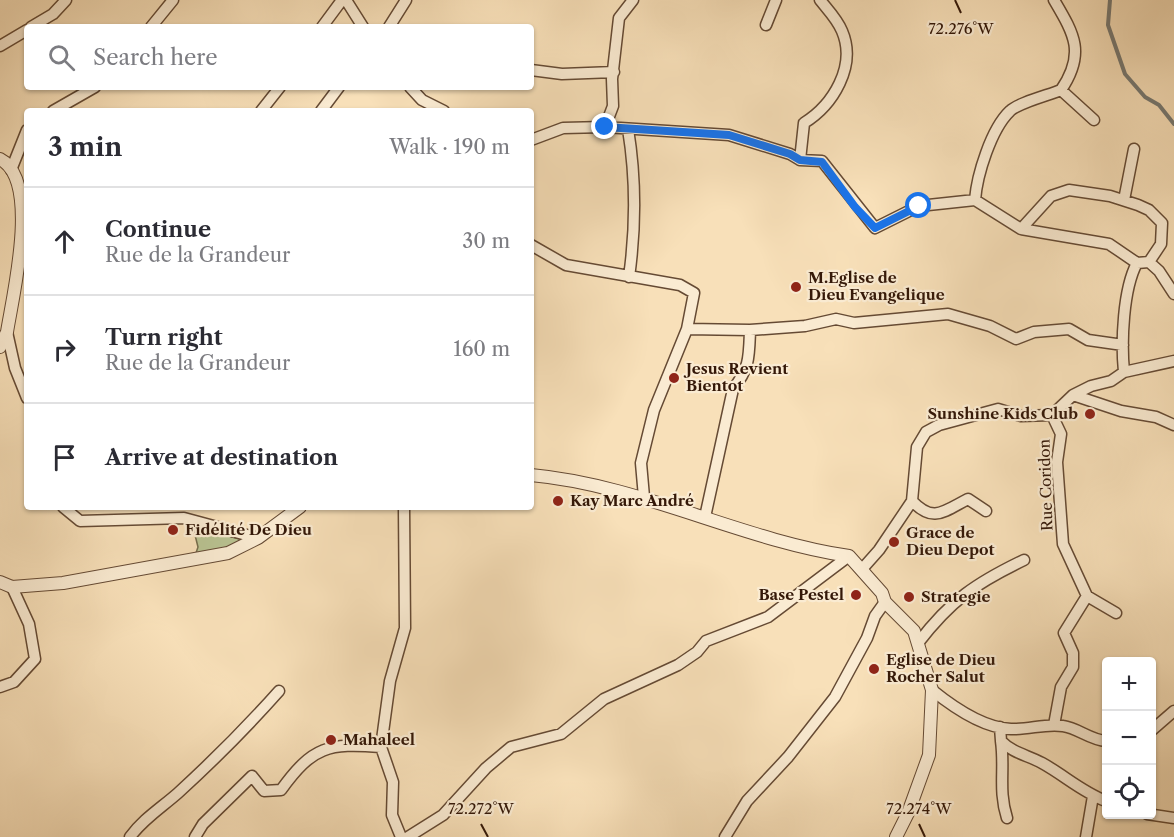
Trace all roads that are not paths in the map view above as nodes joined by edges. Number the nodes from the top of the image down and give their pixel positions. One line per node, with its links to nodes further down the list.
1 (66, 0): 9 (street)
2 (173, 0): 10 (street)
3 (344, 0): 11 (street); 12 (street)
4 (406, 0): 13 (street)
5 (633, 0): 18 (street)
6 (776, 0): 14 (street)
7 (820, 0): 35 (street)
8 (1054, 0): 23 (street)
9 (36, 24)
10 (153, 24)
11 (324, 24)
12 (360, 24)
13 (390, 24)
14 (766, 25)
15 (24, 32): 16 (street)
16 (0, 46)
17 (534, 70): 18 (street)
18 (614, 72): 29 (street)
19 (90, 90): 24 (street)
20 (278, 90): 25 (street)
21 (337, 90): 26 (street)
22 (413, 90): 27 (street)
23 (1061, 90): 28 (street); 38 (street)
24 (58, 108)
25 (263, 108)
26 (323, 108)
27 (438, 108)
28 (1094, 120)
29 (605, 127): 30 (street); 32 (street)
30 (628, 129): 35 (street); 43 (street)
31 (24, 138): 36 (street)
32 (534, 139)
33 (1134, 149): 39 (street)
34 (0, 159): 36 (street)
35 (800, 160): 38 (street)
36 (11, 170): 37 (street)
37 (24, 199): 47 (street)
38 (975, 200): 40 (street)
39 (1124, 201): 40 (street); 42 (street)
40 (1021, 229): 42 (street)
41 (534, 247): 43 (street)
42 (1143, 262): 44 (street); 48 (street)
43 (629, 277): 45 (street)
44 (1174, 294)
45 (687, 329): 46 (street); 57 (street)
46 (750, 330): 48 (street); 63 (street)
47 (8, 332): 49 (street); 52 (street)
48 (1123, 345): 51 (street)
49 (0, 347)
50 (1174, 361): 51 (street)
51 (1124, 372): 53 (street)
52 (24, 390)
53 (1073, 395): 54 (street); 55 (street)
54 (1052, 415): 58 (street); 70 (street, Rue Coridon)
55 (1174, 425)
56 (534, 476): 57 (street)
57 (644, 496): 63 (street)
58 (912, 501): 62 (street); 67 (street)
59 (67, 510): 64 (street)
60 (296, 510): 64 (street)
61 (404, 510): 83 (street)
62 (986, 511)
63 (705, 517): 65 (street)
64 (258, 538): 69 (street)
65 (849, 556): 67 (street); 92 (street)
66 (1024, 560): 73 (street)
67 (866, 576): 71 (street)
68 (0, 582): 69 (street)
69 (12, 587): 74 (street)
70 (1087, 596): 72 (street); 78 (street)
71 (885, 602): 73 (street); 93 (street)
72 (1116, 613)
73 (918, 643): 75 (street)
74 (0, 687)
75 (932, 690): 80 (street); 94 (street)
76 (279, 691): 89 (street)
77 (1173, 715): 79 (street)
78 (1054, 725): 80 (street); 81 (street)
79 (1156, 727)
80 (1000, 728): 82 (street)
81 (1102, 740)
82 (1001, 741): 84 (street); 87 (street)
83 (381, 747): 90 (street); 91 (street)
84 (1093, 796): 85 (street); 95 (street)
85 (1102, 799)
86 (1156, 815): 88 (street)
87 (1007, 818)
88 (1174, 818)
89 (130, 837)
90 (195, 837)
91 (401, 837)
92 (408, 837)
93 (725, 837)
94 (896, 837)
95 (1086, 837)

